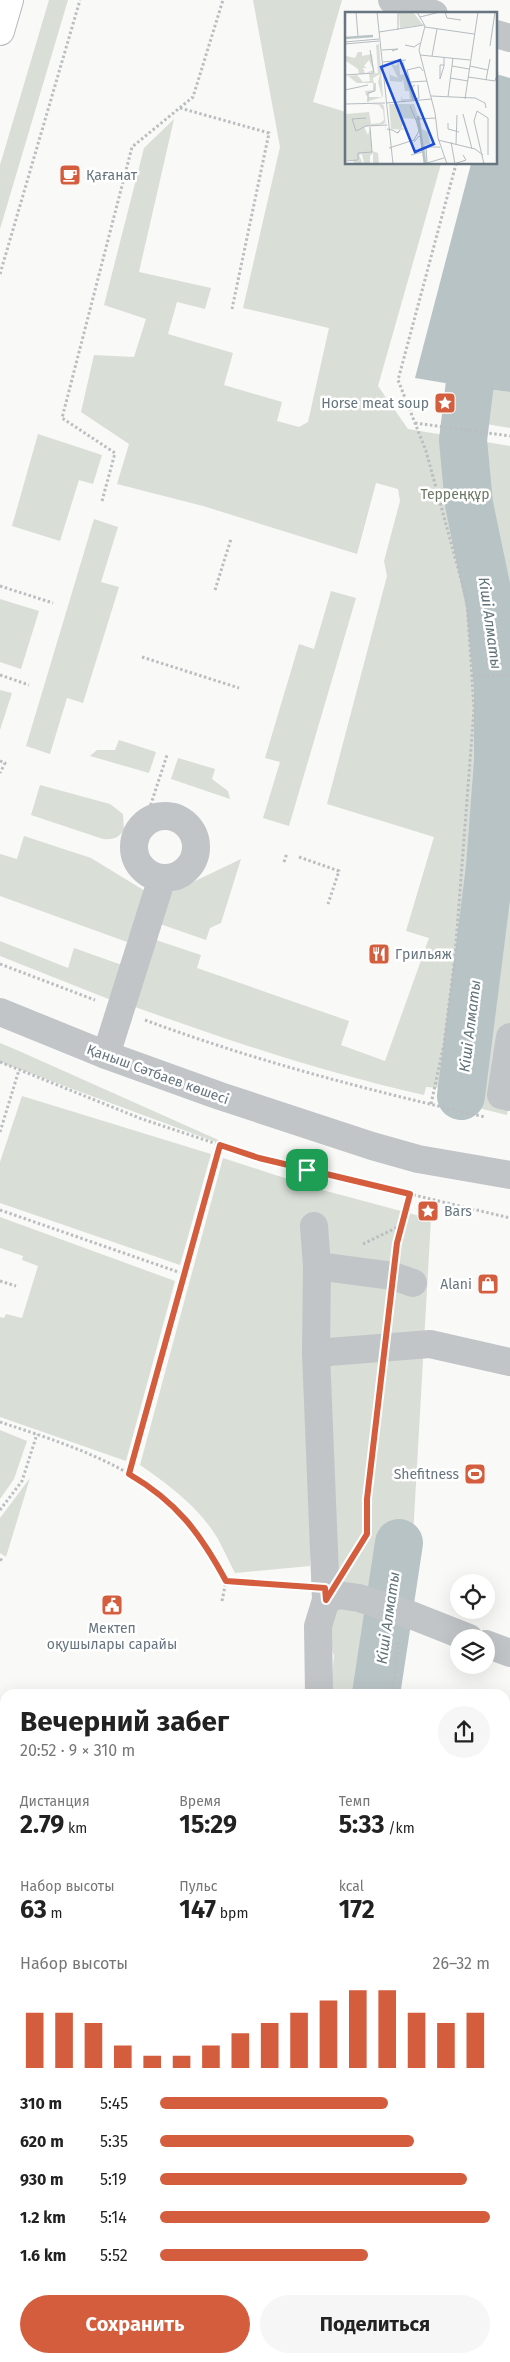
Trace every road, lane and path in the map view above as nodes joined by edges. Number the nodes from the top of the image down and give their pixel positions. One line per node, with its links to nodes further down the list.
1 (9, 0): 6 (main road)
2 (80, 0): 9 (path)
3 (223, 0): 7 (path)
4 (392, 0): 5 (street)
5 (428, 12)
6 (0, 31)
7 (180, 108): 10 (path); 13 (path)
8 (456, 165): 11 (path)
9 (0, 274)
10 (232, 309)
11 (415, 423): 12 (path); 21 (path)
12 (510, 436)
13 (102, 500)
14 (231, 539): 16 (path)
15 (0, 586): 17 (path)
16 (215, 590)
17 (53, 603)
18 (142, 657): 23 (path)
19 (0, 675): 22 (path)
20 (510, 675): 21 (path)
21 (472, 676): 41 (path)
22 (29, 685)
23 (239, 688)
24 (167, 755): 27 (path)
25 (0, 761): 26 (path)
26 (0, 772)
27 (149, 810)
28 (287, 853): 30 (path)
29 (299, 857): 32 (path)
30 (284, 862)
31 (162, 878): 34 (street)
32 (328, 904)
33 (0, 964): 34 (path)
34 (120, 1010): 37 (street); 41 (path)
35 (0, 1012): 37 (street, Қаныш Сәтбаев көшесі)
36 (510, 1037): 40 (street)
37 (106, 1055): 45 (street, Қаныш Сәтбаев көшесі)
38 (0, 1062): 39 (path)
39 (19, 1070): 43 (path); 44 (path)
40 (510, 1097)
41 (431, 1104): 42 (path)
42 (491, 1118)
43 (0, 1132)
44 (220, 1145): 46 (path); 51 (path)
45 (510, 1174)
46 (410, 1194): 48 (path); 52 (path)
47 (0, 1210): 51 (path)
48 (510, 1218)
49 (314, 1226): 50 (street)
50 (317, 1266): 52 (street); 56 (street)
51 (184, 1274): 62 (path)
52 (403, 1280): 55 (path)
53 (0, 1281): 54 (path)
54 (16, 1286)
55 (387, 1346): 56 (street); 57 (street); 65 (path)
56 (316, 1353): 68 (street)
57 (510, 1362)
58 (0, 1422): 59 (path)
59 (37, 1434): 60 (path); 63 (path)
60 (57, 1442): 61 (path); 62 (path)
61 (55, 1446)
62 (129, 1474): 67 (path)
63 (0, 1510)
64 (0, 1559): 66 (path)
65 (352, 1559)
66 (4, 1562)
67 (226, 1581): 68 (path); 69 (path)
68 (325, 1594): 70 (street); 74 (street)
69 (222, 1601)
70 (411, 1615): 71 (street); 75 (path)
71 (450, 1631)
72 (495, 1648): 73 (street)
73 (510, 1654)
74 (319, 1689)
75 (393, 1689)

